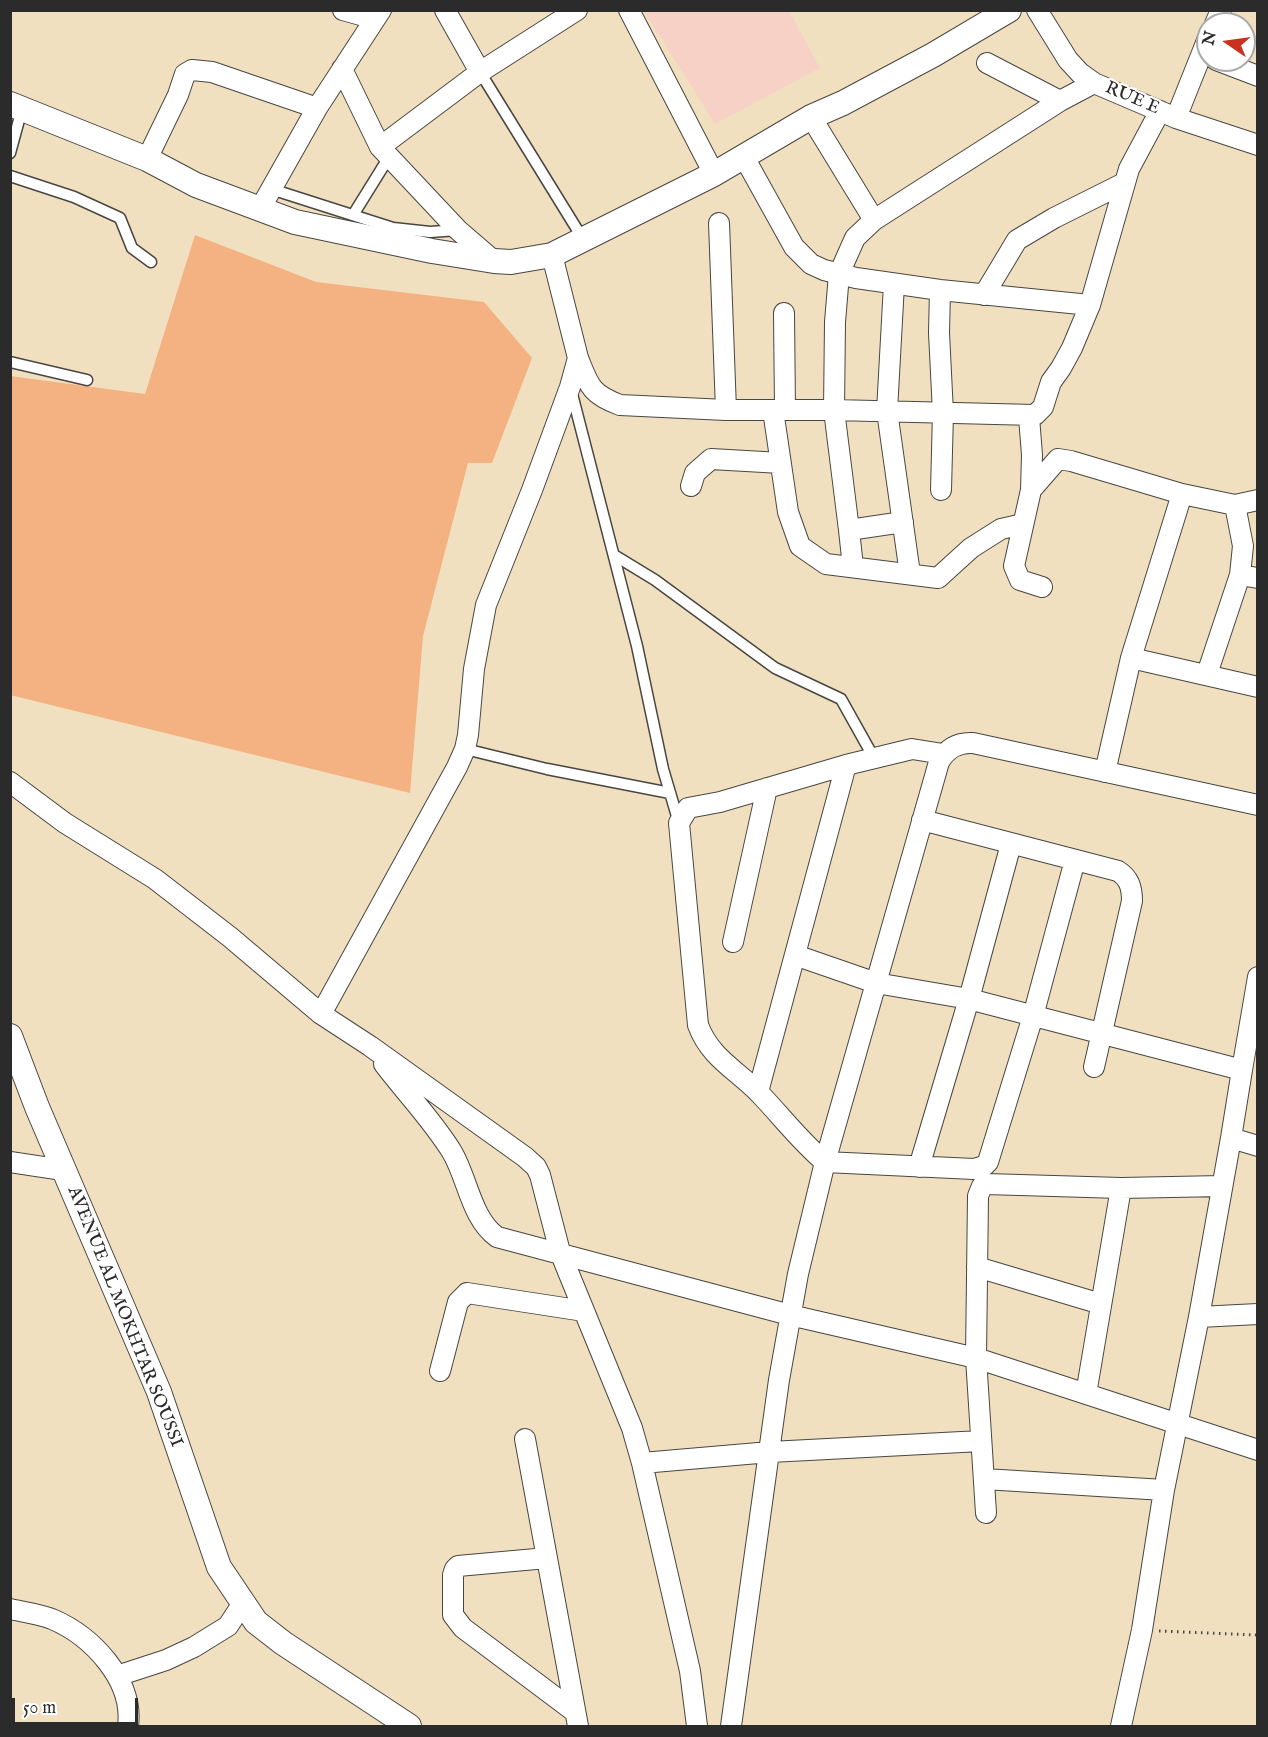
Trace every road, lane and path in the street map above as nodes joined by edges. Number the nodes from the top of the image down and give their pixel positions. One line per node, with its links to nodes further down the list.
1 (343, 10): 7 (street)
2 (445, 10): 11 (street)
3 (578, 10): 11 (street)
4 (629, 10): 23 (street)
5 (1009, 10): 17 (street)
6 (1037, 10): 12 (street, RUE E)
7 (378, 15): 9 (street)
8 (987, 63): 13 (street)
9 (342, 69): 15 (street); 19 (street)
10 (1196, 71): 16 (street)
11 (480, 72): 19 (street); 31 (lane)
12 (1094, 83): 13 (street); 16 (street, RUE E)
13 (1060, 101): 28 (street)
14 (16, 107): 20 (lane); 22 (street)
15 (316, 108): 22 (street); 26 (street)
16 (1168, 114): 18 (street, RUE E); 25 (street)
17 (811, 117): 21 (street); 28 (street)
18 (1257, 145)
19 (384, 152): 27 (lane); 30 (street)
20 (10, 153)
21 (744, 157): 23 (street); 35 (street)
22 (147, 159): 26 (street)
23 (714, 174): 31 (street)
24 (10, 176): 34 (lane)
25 (1124, 183): 38 (street); 39 (street)
26 (266, 199): 27 (lane); 33 (street)
27 (353, 215): 30 (lane)
28 (874, 220): 35 (street)
29 (719, 223): 45 (street)
30 (458, 230): 33 (street)
31 (582, 239): 32 (street)
32 (552, 255): 33 (street); 41 (street)
33 (494, 261)
34 (151, 262)
35 (839, 274): 36 (street); 47 (street)
36 (894, 284): 37 (street); 48 (street)
37 (940, 291): 38 (street); 49 (street)
38 (984, 295): 39 (street)
39 (1090, 305): 50 (street)
40 (784, 313): 46 (street)
41 (578, 358): 44 (street); 45 (street)
42 (10, 362): 43 (lane)
43 (87, 380)
44 (570, 387): 62 (lane); 70 (street)
45 (726, 410): 46 (street)
46 (779, 410): 47 (street); 51 (street)
47 (834, 410): 48 (street); 60 (street)
48 (887, 411): 49 (street); 58 (street)
49 (943, 413): 50 (street); 53 (street)
50 (1029, 417): 54 (street)
51 (780, 463): 52 (street); 63 (street)
52 (691, 486)
53 (940, 490)
54 (1031, 490): 55 (street); 59 (street)
55 (1182, 494): 57 (street); 67 (street)
56 (1257, 500): 57 (street)
57 (1235, 505): 61 (street)
58 (903, 522): 60 (street); 64 (street)
59 (1023, 524): 64 (street); 66 (street)
60 (849, 530): 63 (street)
61 (1250, 545): 65 (street)
62 (614, 555): 72 (lane); 77 (lane)
63 (853, 567): 64 (street)
64 (910, 574)
65 (1249, 576): 68 (street)
66 (1042, 587)
67 (1131, 658): 68 (street); 74 (street)
68 (1207, 674): 69 (street)
69 (1257, 687)
70 (465, 749): 77 (lane); 88 (street)
71 (943, 754): 72 (street); 74 (street); 79 (street)
72 (874, 758): 73 (street)
73 (846, 765): 76 (street); 84 (street)
74 (1105, 772): 78 (street)
75 (10, 782): 88 (street)
76 (768, 788): 80 (street); 83 (street)
77 (670, 793): 80 (lane)
78 (1257, 805)
79 (922, 820): 81 (street); 86 (street)
80 (680, 823): 95 (street)
81 (1011, 844): 82 (street); 87 (street)
82 (1075, 860): 89 (street); 90 (street)
83 (733, 942)
84 (795, 955): 86 (street); 95 (street)
85 (1257, 977): 94 (street)
86 (876, 984): 87 (street); 99 (street)
87 (969, 999): 89 (street); 100 (street)
88 (321, 1014): 92 (street)
89 (1034, 1016): 90 (street); 100 (street)
90 (1102, 1035): 93 (street); 94 (street)
91 (10, 1036): 101 (street, AVENUE AL MOKHTAR SOUSSI)
92 (370, 1046): 104 (street); 104 (street)
93 (1094, 1067)
94 (1247, 1075): 96 (street)
95 (758, 1092): 99 (street)
96 (1231, 1138): 97 (street); 102 (street)
97 (1257, 1146)
98 (10, 1162): 101 (street)
99 (825, 1162): 100 (street); 109 (street)
100 (919, 1167)
101 (63, 1170): 124 (street, AVENUE AL MOKHTAR SOUSSI)
102 (1222, 1186): 103 (street); 110 (street)
103 (1121, 1188): 105 (street); 106 (street)
104 (560, 1252): 107 (street); 109 (street)
105 (977, 1267): 106 (street); 111 (street)
106 (1101, 1304): 113 (street)
107 (584, 1311): 112 (street); 119 (street)
108 (1257, 1314): 110 (street)
109 (790, 1315): 111 (street); 118 (street)
110 (1199, 1317): 114 (street)
111 (976, 1358): 113 (street); 116 (street)
112 (440, 1371)
113 (1086, 1394): 114 (street)
114 (1177, 1424): 117 (street); 121 (street)
115 (525, 1439): 123 (street)
116 (981, 1441): 118 (street); 120 (street)
117 (1257, 1450)
118 (770, 1452): 119 (street); 134 (street)
119 (642, 1463): 133 (street)
120 (984, 1479): 121 (street); 122 (street)
121 (1164, 1490): 126 (street)
122 (986, 1513)
123 (547, 1558): 130 (street); 130 (street)
124 (243, 1603): 128 (street); 129 (street, AVENUE AL MOKHTAR SOUSSI)
125 (10, 1609): 128 (street)
126 (1142, 1630): 127 (path); 135 (street)
127 (1257, 1635)
128 (117, 1676): 131 (street)
129 (382, 1719): 132 (street, AVENUE AL MOKHTAR SOUSSI)
130 (576, 1719)
131 (128, 1726)
132 (409, 1726)
133 (697, 1726)
134 (731, 1726)
135 (1120, 1726)

